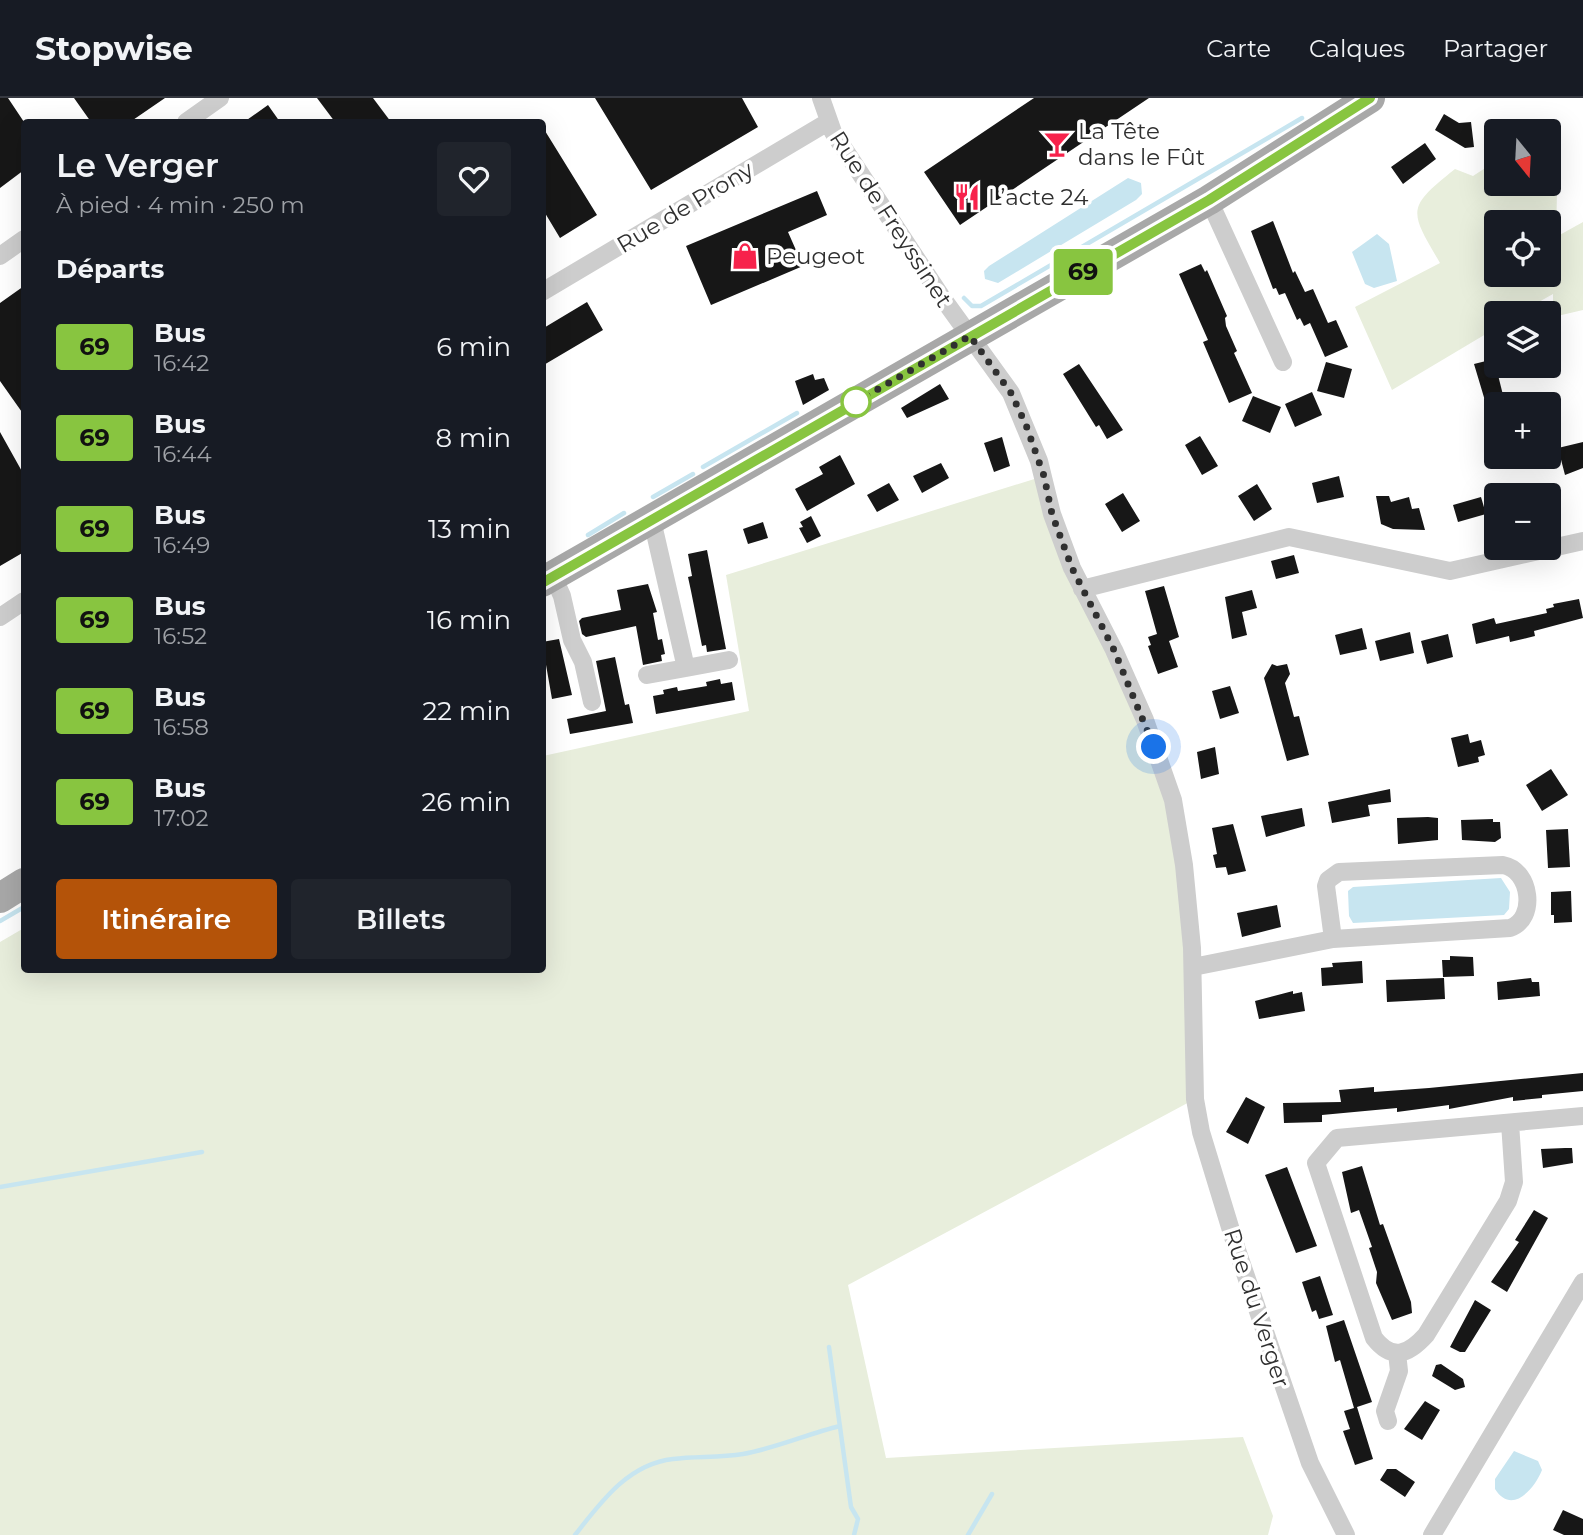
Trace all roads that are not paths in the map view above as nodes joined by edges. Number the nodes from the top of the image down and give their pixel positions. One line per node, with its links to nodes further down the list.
1 (220, 98): 4 (street)
2 (821, 98): 5 (street, Rue de Freyssinet)
3 (1370, 98): 6 (main road)
4 (190, 119)
5 (828, 122): 9 (street, Rue de Prony); 10 (street, Rue de Freyssinet)
6 (1209, 200): 10 (main road); 11 (street)
7 (21, 241): 8 (street)
8 (0, 256)
9 (546, 290)
10 (970, 336): 12 (main road); 15 (street, Rue de Freyssinet)
11 (1283, 362)
12 (652, 520): 14 (main road); 19 (street)
13 (1583, 541): 15 (street)
14 (548, 579): 21 (street)
15 (1082, 589): 25 (street, Rue du Verger)
16 (21, 603): 17 (street)
17 (0, 617)
18 (730, 660): 19 (street)
19 (686, 668): 20 (street)
20 (646, 675)
21 (592, 702)
22 (21, 885): 23 (main road)
23 (0, 898)
24 (1333, 939): 24 (street); 25 (street)
25 (1193, 967): 31 (street, Rue du Verger)
26 (1583, 1116): 27 (street)
27 (1510, 1123): 29 (street); 29 (street)
28 (1583, 1282): 32 (street)
29 (1397, 1353): 30 (street)
30 (1388, 1421)
31 (1346, 1535)
32 (1432, 1535)

